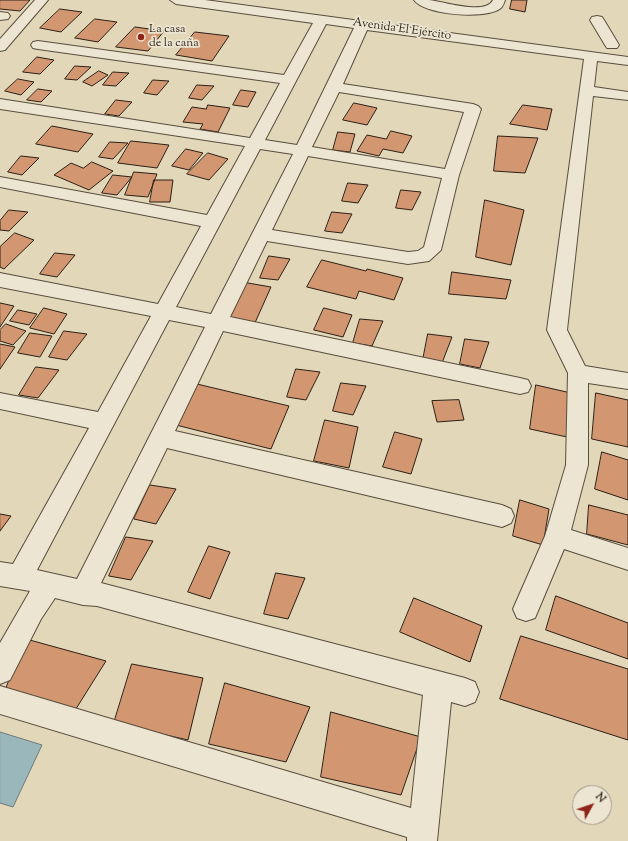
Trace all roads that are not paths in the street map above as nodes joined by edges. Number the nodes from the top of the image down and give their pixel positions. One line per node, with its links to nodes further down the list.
1 (42, 0): 11 (street)
2 (176, 0): 6 (street, Avenida El Ejército)
3 (260, 0): 9 (street, Avenida El Ejército)
4 (420, 0): 5 (street)
5 (498, 0)
6 (322, 19): 8 (street, Avenida El Ejército); 14 (street)
7 (597, 20): 12 (street, Avenida El Ejército)
8 (363, 24): 12 (street, Avenida El Ejército); 15 (street)
9 (551, 37)
10 (38, 45): 14 (street)
11 (0, 47)
12 (594, 50): 13 (street, Avenida El Ejército); 16 (street)
13 (628, 61)
14 (287, 80): 19 (street)
15 (334, 87): 20 (street); 21 (street)
16 (588, 91): 17 (street); 28 (street)
17 (628, 96)
18 (0, 104): 19 (street)
19 (253, 144): 20 (street); 23 (street)
20 (302, 150): 21 (street); 24 (street)
21 (451, 176): 24 (street)
22 (0, 182): 23 (street)
23 (211, 221): 26 (street)
24 (260, 234): 27 (street)
25 (0, 280): 26 (street)
26 (163, 311): 27 (street); 32 (street)
27 (217, 322): 30 (street); 33 (street)
28 (578, 372): 29 (street); 35 (street)
29 (628, 381)
30 (520, 386)
31 (0, 401): 32 (street)
32 (103, 422): 37 (street)
33 (160, 437): 34 (street); 39 (street)
34 (502, 516)
35 (557, 536): 36 (street); 40 (street)
36 (628, 559)
37 (10, 575): 38 (street)
38 (50, 584): 39 (street); 41 (street)
39 (83, 593): 43 (street)
40 (526, 609)
41 (0, 670)
42 (0, 700): 43 (street)
43 (423, 834)

